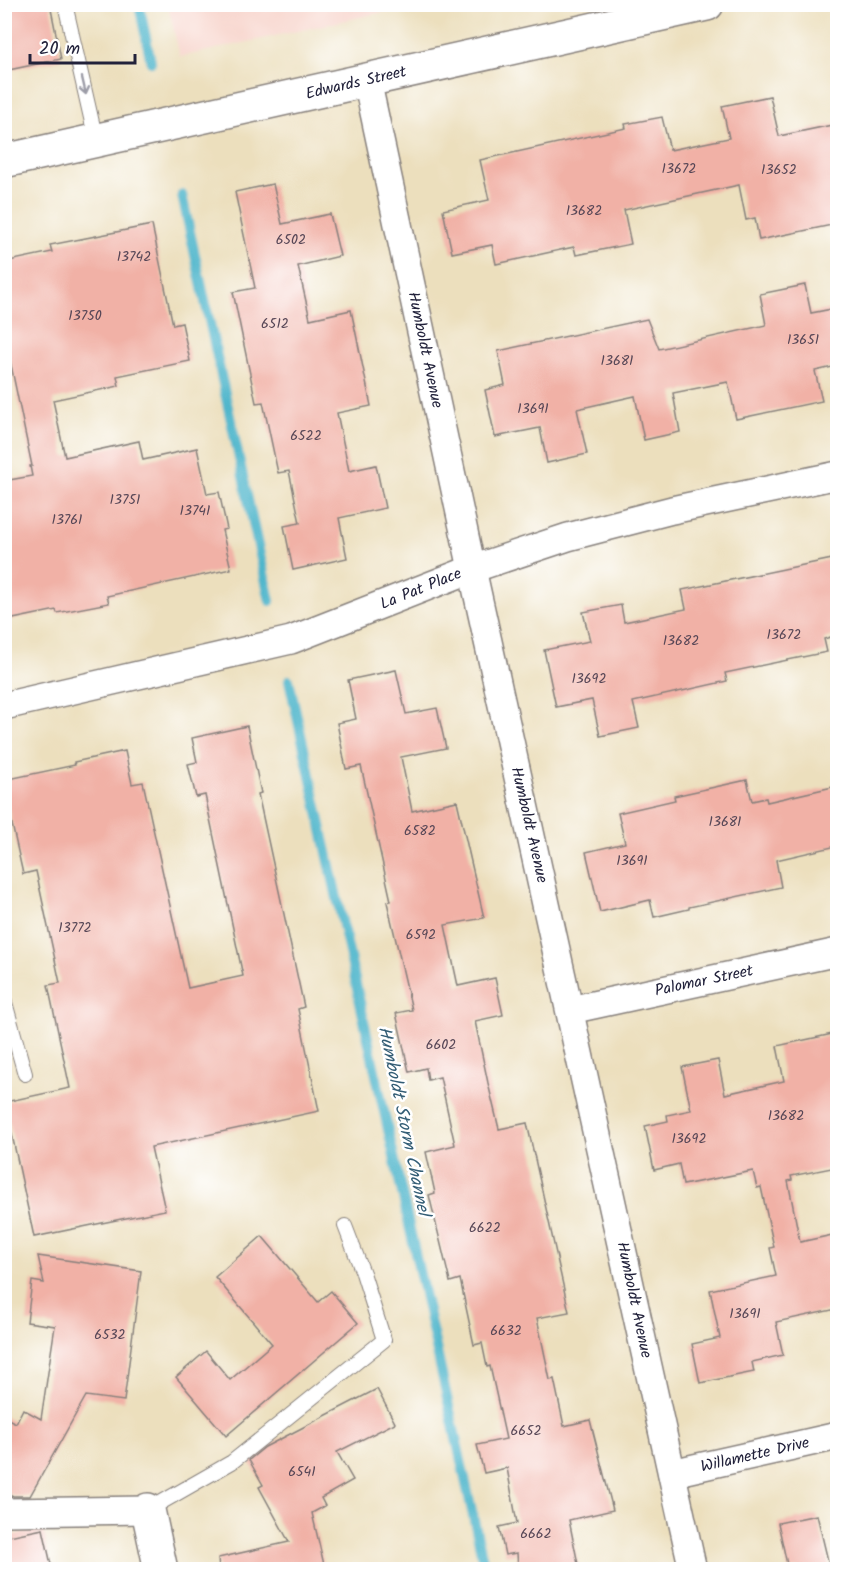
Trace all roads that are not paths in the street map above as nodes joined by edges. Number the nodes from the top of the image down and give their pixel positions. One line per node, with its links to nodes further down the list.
1 (65, 4): 5 (lane, one-way to 5)
2 (707, 4): 3 (street, Edwards Street)
3 (672, 8): 4 (street, Edwards Street)
4 (367, 80): 5 (street, Edwards Street); 8 (street, Humboldt Avenue)
5 (96, 140): 6 (street, Edwards Street)
6 (4, 161)
7 (837, 475): 8 (street, La Pat Place)
8 (472, 568): 9 (street, La Pat Place); 12 (street, Humboldt Avenue)
9 (4, 706)
10 (837, 952): 12 (street, Palomar Street)
11 (4, 999): 13 (lane)
12 (570, 1010): 16 (street, Humboldt Avenue)
13 (25, 1074)
14 (345, 1226): 17 (lane)
15 (837, 1436): 16 (street, Willamette Drive)
16 (672, 1473): 20 (street, Humboldt Avenue)
17 (148, 1510): 18 (street); 19 (street)
18 (4, 1512)
19 (161, 1569)
20 (693, 1569)

